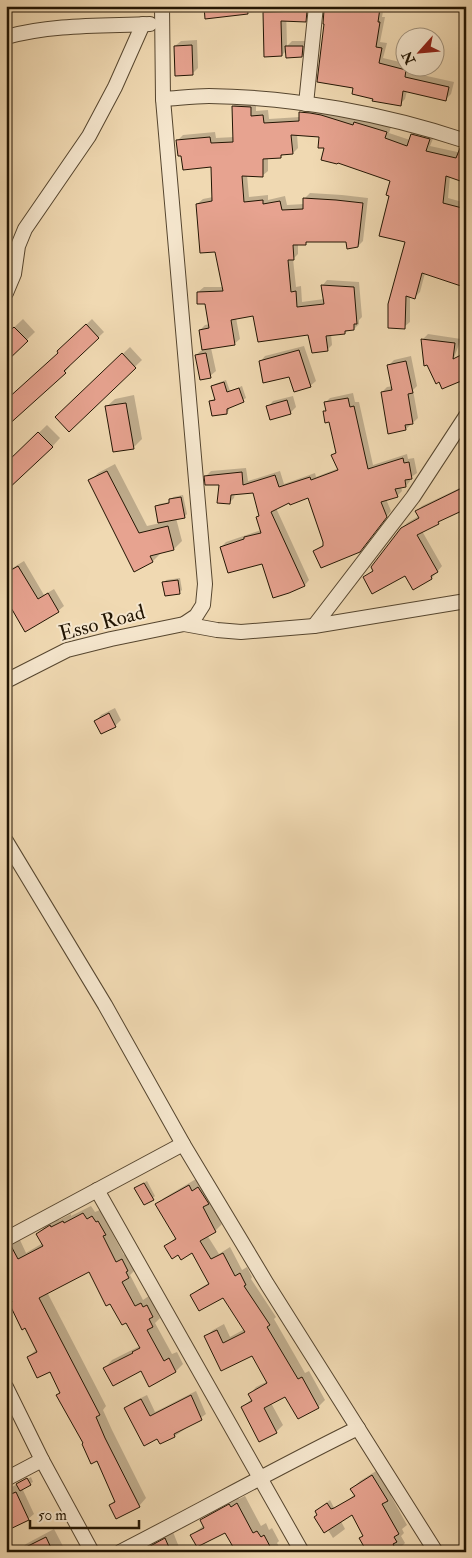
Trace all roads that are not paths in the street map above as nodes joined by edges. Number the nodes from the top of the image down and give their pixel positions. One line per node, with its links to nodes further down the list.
1 (162, 6): 3 (street)
2 (316, 6): 7 (street)
3 (163, 23): 4 (street); 6 (street)
4 (143, 24): 5 (street); 9 (street)
5 (6, 37)
6 (163, 99): 7 (street); 12 (street)
7 (306, 104): 8 (street)
8 (466, 141)
9 (6, 293)
10 (466, 416): 13 (street)
11 (466, 601): 13 (street)
12 (184, 624): 13 (street); 14 (street, Esso Road)
13 (314, 626)
14 (6, 681)
15 (6, 841): 16 (street)
16 (183, 1144): 17 (street); 20 (street)
17 (96, 1190): 18 (street); 23 (street)
18 (6, 1239)
19 (6, 1387): 21 (street)
20 (358, 1428): 23 (street); 27 (street)
21 (42, 1460): 22 (street); 24 (street)
22 (6, 1479)
23 (260, 1479): 25 (street); 26 (street)
24 (92, 1552)
25 (120, 1552)
26 (302, 1552)
27 (436, 1552)

